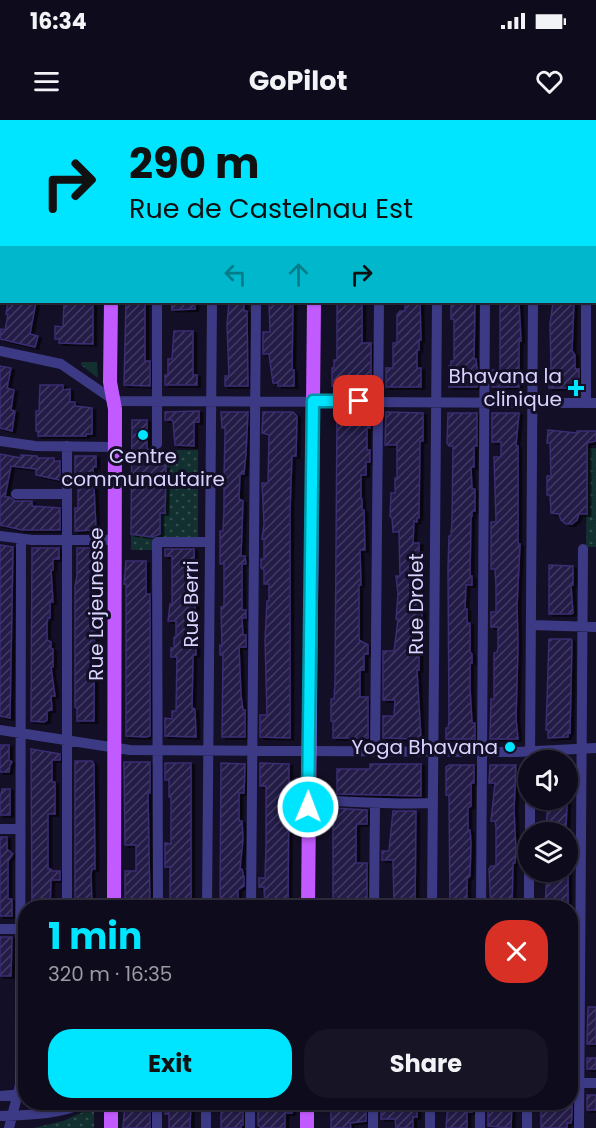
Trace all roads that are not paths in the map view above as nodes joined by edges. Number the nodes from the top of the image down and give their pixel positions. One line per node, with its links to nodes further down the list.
1 (111, 303): 12 (main road, Rue Lajeunesse)
2 (157, 303): 14 (street)
3 (212, 303): 15 (street, Rue Berri)
4 (256, 303): 16 (street)
5 (314, 303): 13 (main road)
6 (379, 303): 17 (street)
7 (437, 303): 18 (street, Rue Drolet)
8 (485, 303): 20 (street)
9 (533, 303): 19 (street)
10 (586, 303): 21 (street)
11 (0, 351): 12 (street)
12 (115, 401): 14 (street); 25 (main road, Rue Lajeunesse)
13 (313, 401): 16 (street); 17 (street); 48 (main road)
14 (157, 402): 15 (street); 23 (street)
15 (211, 402): 16 (street); 32 (street, Rue Berri)
16 (256, 402): 47 (street)
17 (379, 402): 18 (street); 49 (street)
18 (436, 402): 20 (street); 50 (street, Rue Drolet)
19 (533, 402): 20 (street); 21 (street); 34 (street)
20 (485, 403): 51 (street)
21 (591, 403)
22 (0, 441): 24 (street)
23 (157, 444)
24 (67, 446): 25 (street); 27 (street)
25 (115, 447): 31 (main road, Rue Lajeunesse)
26 (16, 494): 27 (street)
27 (67, 494): 30 (street)
28 (0, 536): 29 (street)
29 (21, 540): 30 (street); 38 (street)
30 (67, 540): 31 (street); 39 (street)
31 (115, 540): 41 (main road, Rue Lajeunesse)
32 (210, 542): 43 (street); 44 (street, Rue Berri)
33 (583, 549): 35 (street)
34 (531, 626): 35 (street); 45 (street)
35 (582, 626): 36 (street); 42 (street)
36 (596, 627)
37 (0, 730): 38 (street)
38 (21, 733): 39 (street); 57 (street)
39 (67, 741): 41 (street); 60 (street)
40 (596, 748): 42 (street)
41 (115, 749): 43 (street); 61 (main road, Rue Lajeunesse)
42 (582, 749): 46 (street); 72 (street)
43 (157, 750): 44 (street); 62 (street)
44 (208, 750): 47 (street); 63 (street, Rue Berri)
45 (530, 750)
46 (575, 750)
47 (252, 751): 48 (street); 64 (street)
48 (309, 751): 49 (street); 53 (main road)
49 (375, 751): 50 (street)
50 (433, 752): 51 (street); 54 (street, Rue Drolet)
51 (482, 752): 52 (street); 68 (street)
52 (518, 755)
53 (308, 800): 55 (street); 65 (main road)
54 (433, 803): 55 (street); 67 (street, Rue Drolet)
55 (375, 804): 66 (street)
56 (0, 829): 57 (street)
57 (20, 829): 59 (street)
58 (529, 882): 69 (street)
59 (20, 900)
60 (67, 900)
61 (114, 900)
62 (158, 900)
63 (207, 900)
64 (251, 900)
65 (308, 900)
66 (374, 900)
67 (432, 900)
68 (481, 900)
69 (529, 900)
70 (0, 929): 71 (street)
71 (18, 929)
72 (578, 939)
73 (578, 1082): 74 (street)
74 (596, 1083)
75 (18, 1094): 76 (street)
76 (0, 1096)
77 (18, 1100): 89 (street)
78 (65, 1110): 89 (street)
79 (111, 1110): 91 (main road)
80 (157, 1110): 92 (street)
81 (206, 1110): 93 (street)
82 (250, 1110): 94 (street)
83 (307, 1110): 95 (main road)
84 (373, 1110): 96 (street)
85 (430, 1110): 97 (street)
86 (480, 1110): 98 (street)
87 (527, 1110): 99 (street)
88 (577, 1110): 100 (street)
89 (6, 1116): 90 (street)
90 (9, 1128)
91 (111, 1128)
92 (157, 1128)
93 (206, 1128)
94 (250, 1128)
95 (307, 1128)
96 (373, 1128)
97 (430, 1128)
98 (480, 1128)
99 (527, 1128)
100 (579, 1128)

